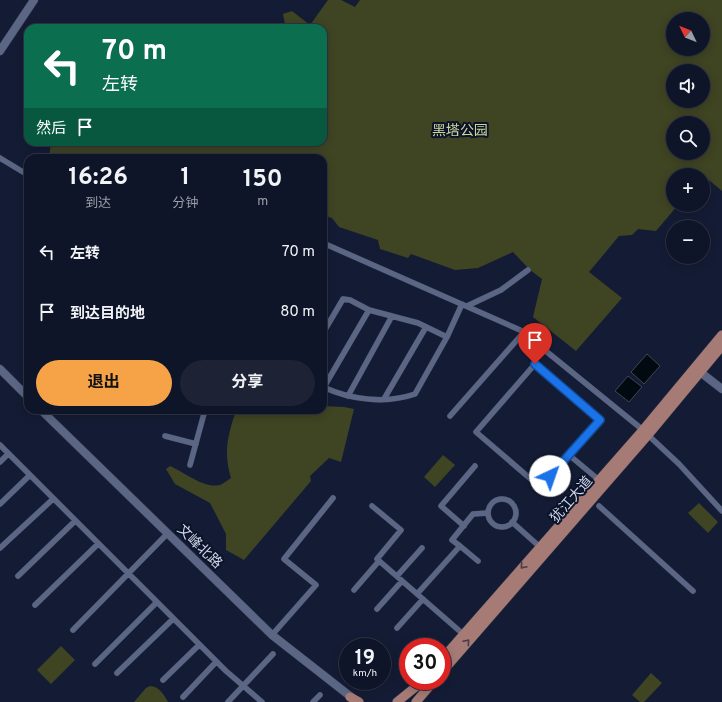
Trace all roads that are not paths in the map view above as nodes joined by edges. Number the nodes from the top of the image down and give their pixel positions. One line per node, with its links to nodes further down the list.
1 (34, 0): 2 (street)
2 (0, 51)
3 (0, 158): 4 (street)
4 (24, 173)
5 (327, 245): 7 (street)
6 (528, 270): 7 (street)
7 (465, 305): 12 (street); 14 (street)
8 (369, 310): 9 (street); 10 (street); 18 (street)
9 (392, 316): 11 (street); 22 (street)
10 (327, 326)
11 (426, 327): 14 (street); 23 (street)
12 (524, 332): 26 (street); 27 (street)
13 (722, 336): 17 (main road, 犹江大道)
14 (447, 337): 23 (street)
15 (722, 346): 17 (main road, 犹江大道)
16 (0, 369): 21 (street)
17 (697, 369): 20 (street); 27 (main road, 犹江大道)
18 (327, 382)
19 (327, 388): 22 (street)
20 (722, 389)
21 (24, 393)
22 (348, 396): 23 (street)
23 (384, 398)
24 (44, 414): 48 (street, 文峰北路)
25 (204, 414): 29 (street)
26 (450, 416)
27 (645, 432): 37 (main road, 犹江大道); 43 (street); 75 (main road, 犹江大道, one-way to 27)
28 (166, 436): 29 (street)
29 (196, 444): 34 (street)
30 (0, 445): 31 (street)
31 (8, 454): 33 (street); 36 (street)
32 (569, 454): 32 (street); 37 (street)
33 (0, 462)
34 (190, 465)
35 (475, 466): 47 (street)
36 (30, 475): 39 (street); 40 (street)
37 (599, 480): 51 (main road, 犹江大道)
38 (333, 498): 71 (street)
39 (53, 499): 45 (street); 52 (street)
40 (0, 504)
41 (372, 506): 54 (street)
42 (599, 506): 61 (street)
43 (722, 511)
44 (488, 513): 46 (street); 46 (street); 47 (street)
45 (75, 521): 49 (street); 57 (street)
46 (512, 522): 51 (street)
47 (464, 526): 50 (street)
48 (167, 534): 56 (street); 71 (street, 文峰北路)
49 (98, 544): 56 (street); 65 (street)
50 (460, 546): 55 (street); 62 (street)
51 (540, 547): 70 (main road, 犹江大道, one-way to 70)
52 (0, 548)
53 (422, 548): 58 (street)
54 (380, 561): 58 (street); 60 (street)
55 (478, 561)
56 (128, 575): 64 (street); 69 (street)
57 (18, 576)
58 (397, 576): 59 (street)
59 (402, 581): 62 (street); 66 (street)
60 (354, 590)
61 (693, 591)
62 (417, 594): 63 (street)
63 (423, 599): 68 (street); 70 (street)
64 (156, 603): 67 (street); 77 (street)
65 (35, 605)
66 (377, 609)
67 (173, 619): 72 (street); 78 (street)
68 (397, 628)
69 (73, 630)
70 (463, 634): 73 (main road, 犹江大道)
71 (272, 635): 87 (street, 文峰北路)
72 (199, 644): 76 (street); 79 (street)
73 (451, 648)
74 (273, 654): 80 (street)
75 (451, 661)
76 (216, 662): 80 (street); 86 (street)
77 (95, 664)
78 (117, 673)
79 (163, 680)
80 (244, 686): 88 (street); 89 (street)
81 (416, 690): 91 (main road)
82 (418, 690): 92 (main road)
83 (422, 690): 93 (main road)
84 (424, 690): 94 (main road)
85 (320, 695): 90 (street)
86 (183, 697)
87 (353, 699)
88 (228, 702)
89 (262, 702)
90 (313, 702)
91 (397, 702)
92 (405, 702)
93 (416, 702)
94 (422, 702)

